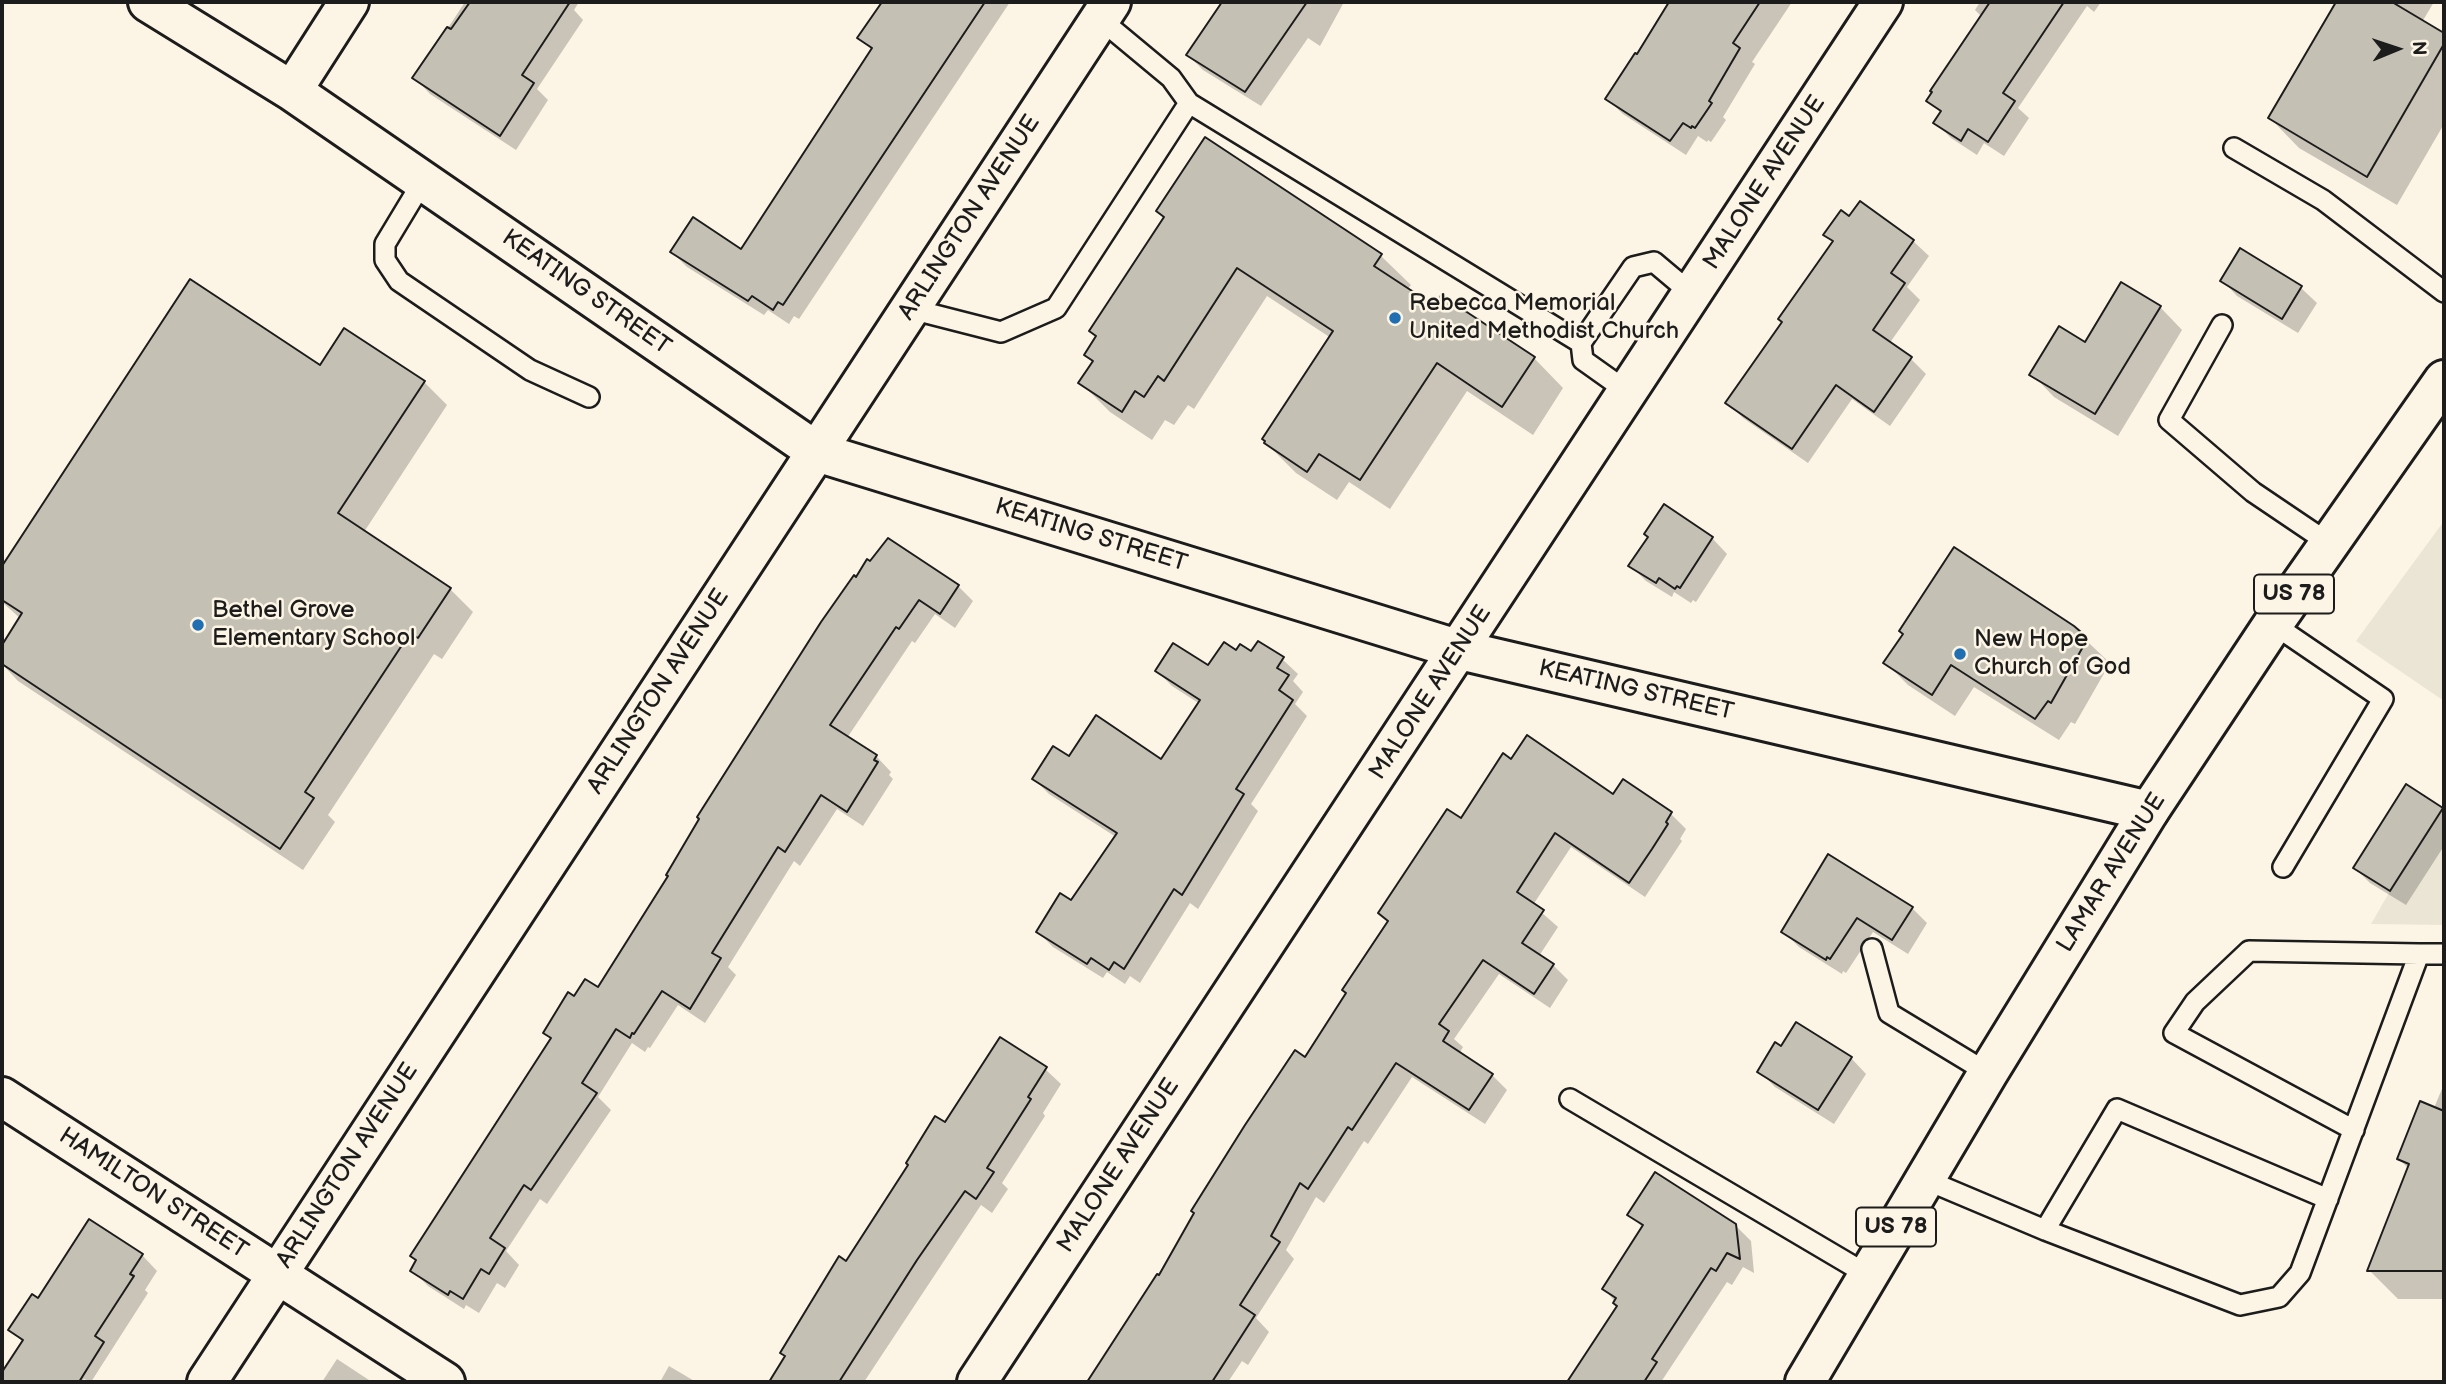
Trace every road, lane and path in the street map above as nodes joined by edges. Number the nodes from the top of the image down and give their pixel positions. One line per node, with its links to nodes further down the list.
1 (148, 2): 5 (street, KEATING STREET)
2 (349, 2): 5 (street)
3 (1883, 2): 10 (street, MALONE AVENUE)
4 (1105, 10): 6 (lane); 11 (street, ARLINGTON AVENUE)
5 (292, 91): 8 (street, KEATING STREET)
6 (1189, 103): 11 (lane); 13 (lane)
7 (2234, 148): 9 (lane)
8 (423, 181): 16 (lane); 17 (street, KEATING STREET)
9 (2444, 292)
10 (1692, 294): 13 (lane); 15 (street, MALONE AVENUE)
11 (911, 309): 17 (street, ARLINGTON AVENUE)
12 (2222, 325): 18 (lane)
13 (1581, 343): 15 (lane)
14 (2444, 380): 18 (street, LAMAR AVENUE / US 78)
15 (1628, 392): 20 (street, MALONE AVENUE)
16 (589, 397)
17 (817, 452): 20 (street, KEATING STREET); 33 (street, ARLINGTON AVENUE)
18 (2330, 544): 19 (street, LAMAR AVENUE / US 78)
19 (2273, 624): 21 (street, LAMAR AVENUE / US 78); 22 (lane)
20 (1460, 650): 21 (street, KEATING STREET); 37 (street, MALONE AVENUE)
21 (2149, 811): 26 (street, LAMAR AVENUE / US 78)
22 (2283, 867)
23 (1872, 949): 26 (lane)
24 (2419, 954): 25 (lane); 29 (lane); 29 (lane)
25 (2444, 954)
26 (1987, 1073): 30 (street, LAMAR AVENUE / US 78)
27 (2, 1097): 33 (street, HAMILTON STREET)
28 (1570, 1099): 34 (lane)
29 (2354, 1130): 31 (lane)
30 (1924, 1180): 32 (lane); 34 (street, LAMAR AVENUE / US 78)
31 (2328, 1199): 32 (lane); 32 (lane)
32 (2045, 1230)
33 (277, 1274): 35 (street, ARLINGTON AVENUE); 36 (street, HAMILTON STREET)
34 (1868, 1275): 38 (street, LAMAR AVENUE / US 78)
35 (206, 1382)
36 (445, 1382)
37 (977, 1382)
38 (1805, 1382)

